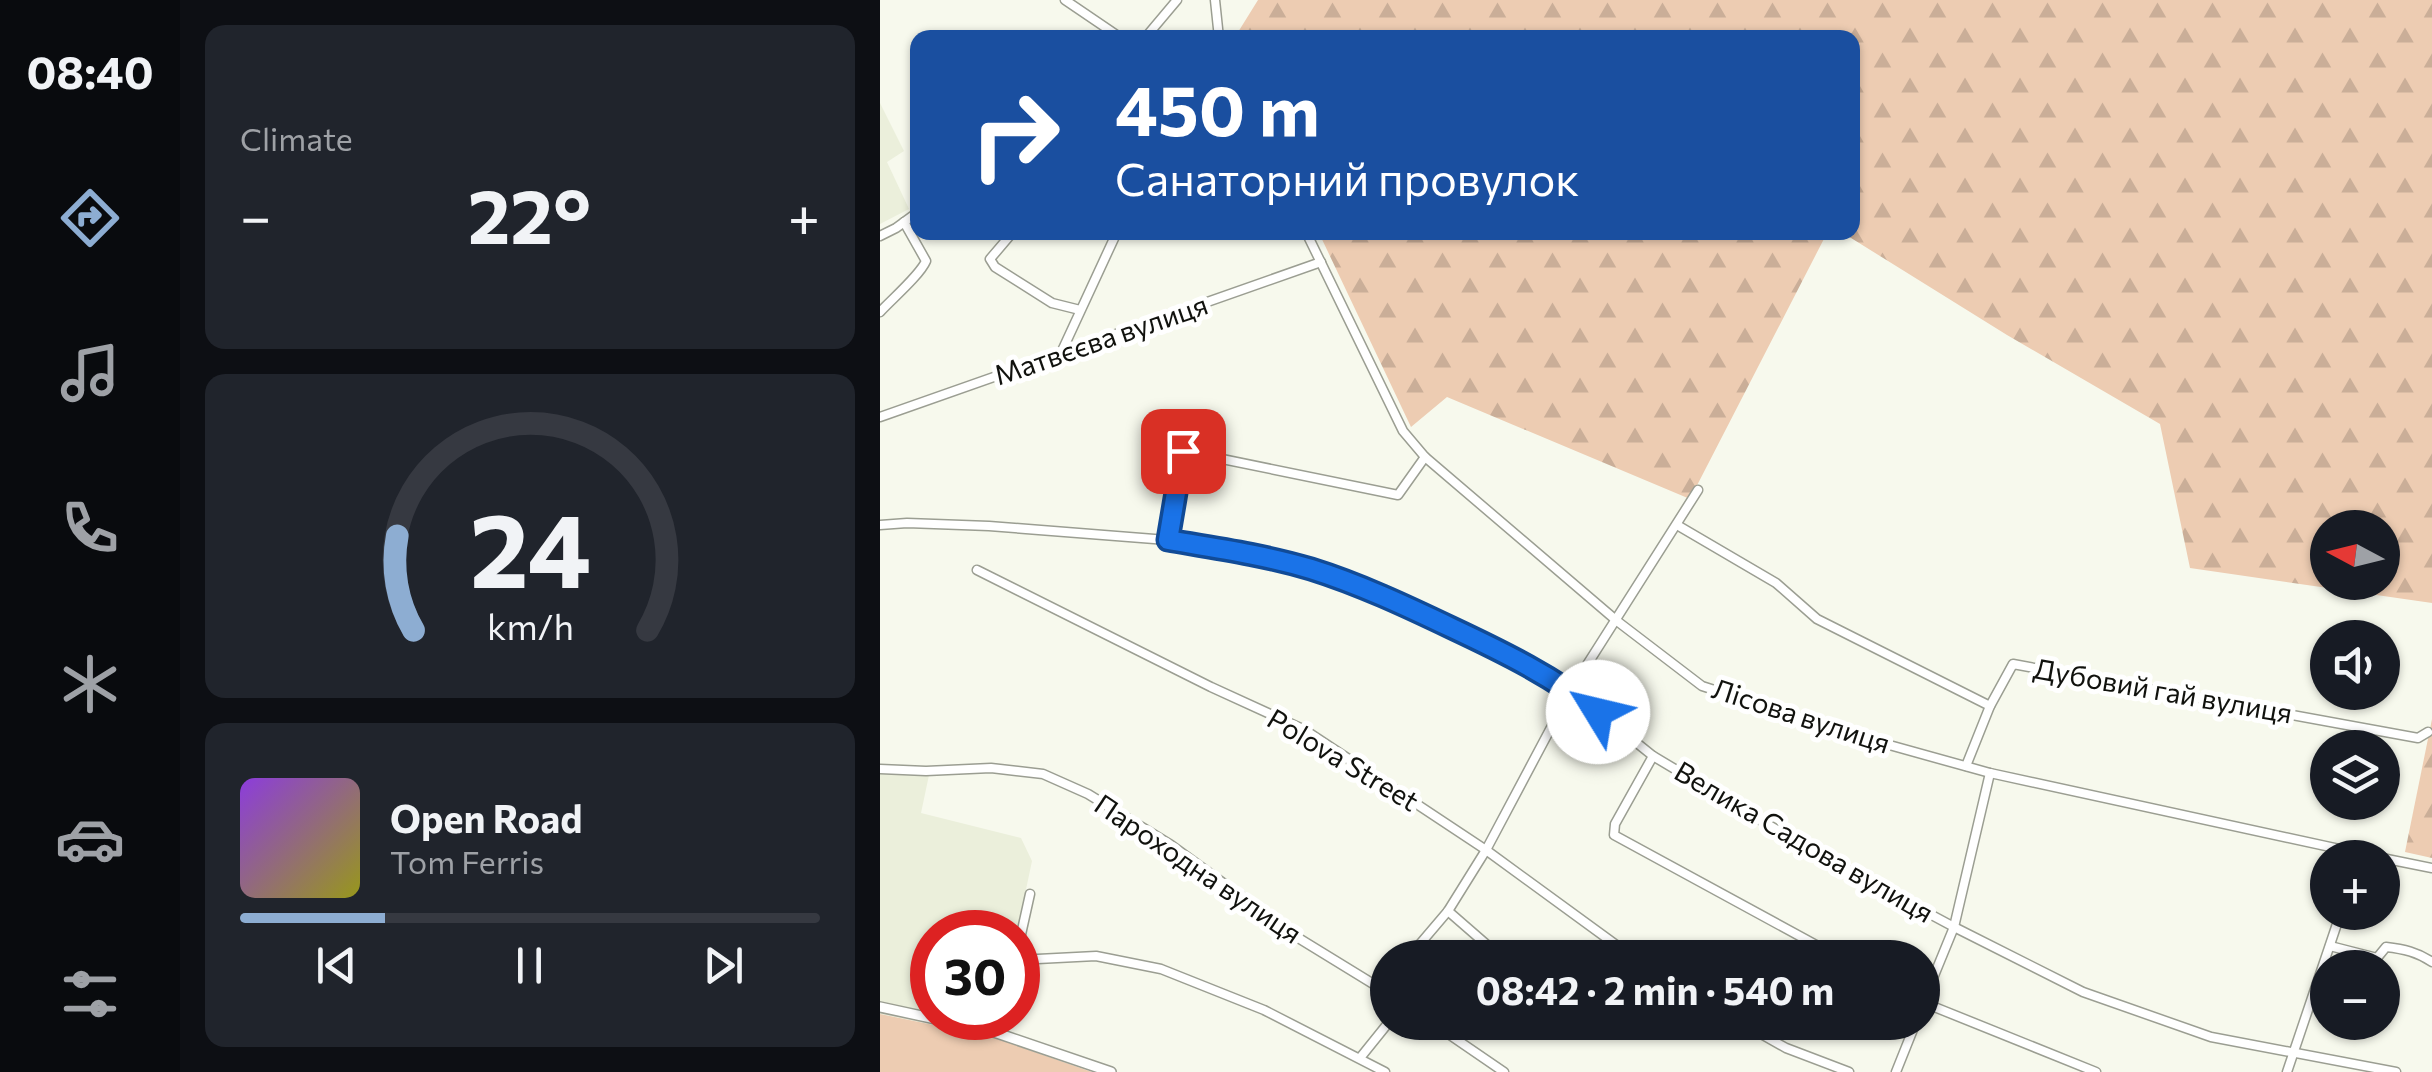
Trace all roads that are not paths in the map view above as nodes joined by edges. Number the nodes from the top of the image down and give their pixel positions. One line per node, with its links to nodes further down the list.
1 (1065, 0): 4 (street)
2 (1176, 0): 5 (street)
3 (1216, 0): 6 (street)
4 (1110, 30)
5 (1152, 30)
6 (1218, 30)
7 (910, 218): 8 (street)
8 (904, 222): 9 (street); 10 (street)
9 (910, 233)
10 (880, 236)
11 (914, 240): 17 (street)
12 (1006, 240): 16 (street)
13 (1113, 240): 16 (street)
14 (1310, 240): 15 (street, Лісова вулиця)
15 (1321, 262): 18 (street, Матвєєва вулиця); 20 (street, Лісова вулиця)
16 (1080, 310): 18 (street)
17 (880, 312)
18 (1061, 353): 19 (street, Матвєєва вулиця)
19 (880, 417)
20 (1424, 457): 24 (street); 26 (street, Лісова вулиця)
21 (1698, 490): 23 (street)
22 (880, 525): 24 (street, Велика Садова вулиця)
23 (1677, 525): 26 (street); 28 (street)
24 (1168, 540): 27 (street, Велика Садова вулиця)
25 (977, 570): 35 (street, Polova Street)
26 (1617, 620): 27 (street); 31 (street, Лісова вулиця)
27 (1571, 690): 30 (street, Велика Садова вулиця); 35 (street)
28 (1990, 706): 29 (street, Дубовий гай вулиця); 31 (street)
29 (2428, 732)
30 (1653, 756): 41 (street, Велика Садова вулиця); 46 (street)
31 (1966, 766): 33 (street, Лісова вулиця)
32 (880, 769): 51 (street, Пароходна вулиця)
33 (1990, 773): 34 (street, Лісова вулиця); 41 (street)
34 (2310, 845)
35 (1486, 850): 40 (street); 45 (street, Polova Street)
36 (2400, 862): 37 (street, Лісова вулиця)
37 (2432, 868)
38 (1030, 894): 39 (street)
39 (1026, 910)
40 (1448, 911): 43 (street); 44 (street)
41 (1954, 927): 49 (street); 60 (street, Велика Садова вулиця)
42 (2335, 930): 47 (street)
43 (1423, 940)
44 (1481, 940)
45 (1609, 940)
46 (1807, 940)
47 (2330, 946): 50 (street); 60 (street)
48 (1040, 959): 61 (street)
49 (1940, 961)
50 (2432, 962)
51 (1370, 979)
52 (880, 1007): 54 (street)
53 (1940, 1010): 67 (street)
54 (910, 1013)
55 (1018, 1040): 62 (street)
56 (1374, 1040): 61 (street)
57 (1457, 1040): 64 (street)
58 (1772, 1040): 65 (street)
59 (1909, 1040): 66 (street)
60 (2293, 1054): 68 (street); 69 (street, Велика Садова вулиця)
61 (1360, 1058): 63 (street)
62 (1111, 1072)
63 (1385, 1072)
64 (1504, 1072)
65 (1850, 1072)
66 (1896, 1072)
67 (2096, 1072)
68 (2287, 1072)
69 (2396, 1072)

